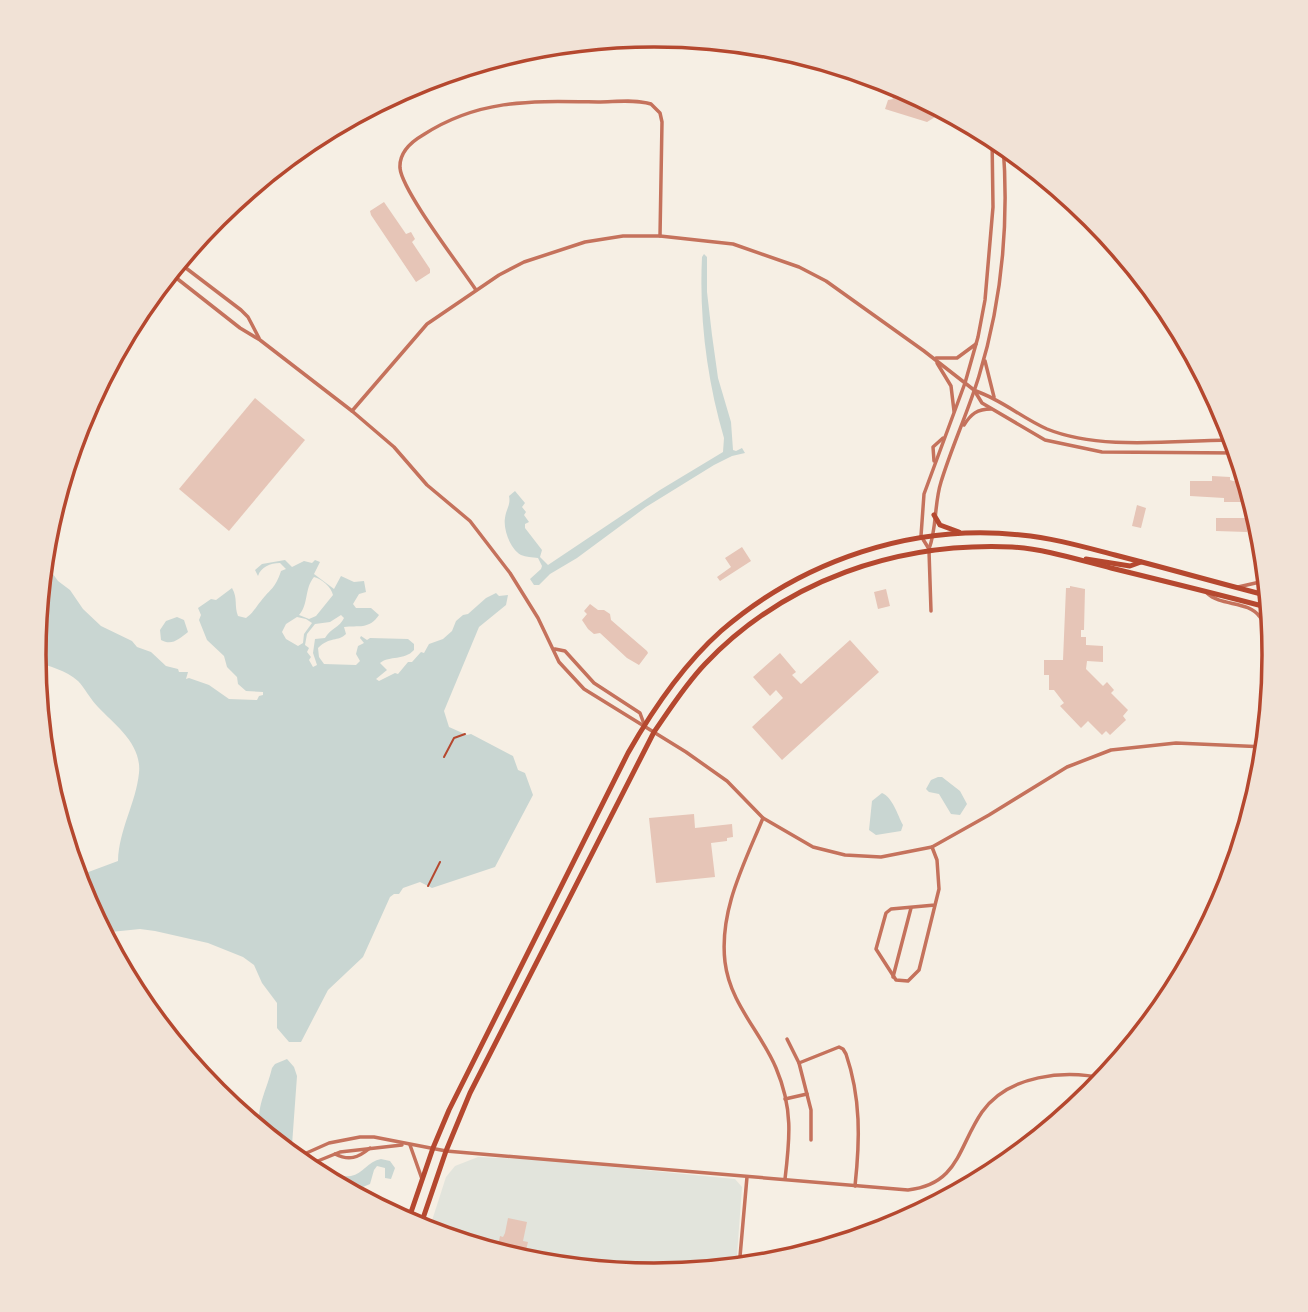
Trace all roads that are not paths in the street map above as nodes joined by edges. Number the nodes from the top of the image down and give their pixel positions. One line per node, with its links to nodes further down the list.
1 (992, 150): 8 (street)
2 (1003, 158): 9 (street)
3 (660, 236): 6 (street); 6 (street); 10 (street)
4 (186, 268): 7 (street)
5 (178, 278): 7 (street)
6 (476, 290): 15 (street)
7 (260, 340): 15 (street)
8 (976, 344): 10 (street); 11 (street)
9 (984, 356): 12 (street); 13 (street)
10 (934, 358): 11 (street); 16 (street)
11 (965, 383): 12 (street); 16 (street)
12 (974, 390): 13 (street); 14 (street); 18 (street)
13 (995, 400): 17 (street)
14 (991, 409): 18 (street); 19 (street)
15 (352, 411): 38 (street)
16 (954, 414): 27 (street)
17 (1049, 430): 19 (street); 20 (street)
18 (958, 433): 24 (street)
19 (1045, 440): 22 (street)
20 (1203, 440): 21 (street); 22 (street)
21 (1222, 440)
22 (1204, 452): 23 (street)
23 (1227, 453)
24 (934, 515): 25 (main road); 26 (street)
25 (969, 534): 26 (main road); 30 (main road)
26 (934, 535): 27 (main road); 28 (street)
27 (921, 536): 28 (street); 39 (main road)
28 (929, 549): 29 (main road); 36 (street); 40 (main road)
29 (1069, 558): 30 (main road); 33 (main road)
30 (1141, 562): 32 (main road)
31 (1258, 583): 32 (street)
32 (1237, 587): 34 (main road)
33 (1206, 592): 35 (main road); 37 (street)
34 (1259, 593)
35 (1260, 605)
36 (931, 611)
37 (1261, 619)
38 (555, 649): 39 (street); 39 (street)
39 (644, 724): 40 (street); 56 (main road)
40 (654, 732): 42 (street); 57 (main road)
41 (1255, 747): 43 (street)
42 (763, 818): 43 (street); 51 (street)
43 (932, 847): 44 (street)
44 (935, 905): 45 (street); 46 (street)
45 (911, 907): 46 (street); 46 (street)
46 (893, 976)
47 (787, 1039): 48 (street)
48 (799, 1063): 50 (street); 64 (street)
49 (1092, 1077): 64 (street)
50 (807, 1094): 51 (street); 52 (street)
51 (785, 1099): 63 (street)
52 (811, 1140)
53 (404, 1144): 54 (street); 55 (street); 58 (street)
54 (410, 1145): 56 (street); 62 (street)
55 (370, 1148): 59 (street); 59 (street)
56 (433, 1148): 57 (street); 62 (main road)
57 (446, 1151): 61 (street); 66 (main road)
58 (305, 1154)
59 (334, 1154): 60 (street)
60 (316, 1162)
61 (747, 1177): 63 (street); 67 (street)
62 (422, 1179): 65 (main road)
63 (785, 1179): 64 (street)
64 (855, 1186)
65 (411, 1213)
66 (423, 1219)
67 (740, 1258)

